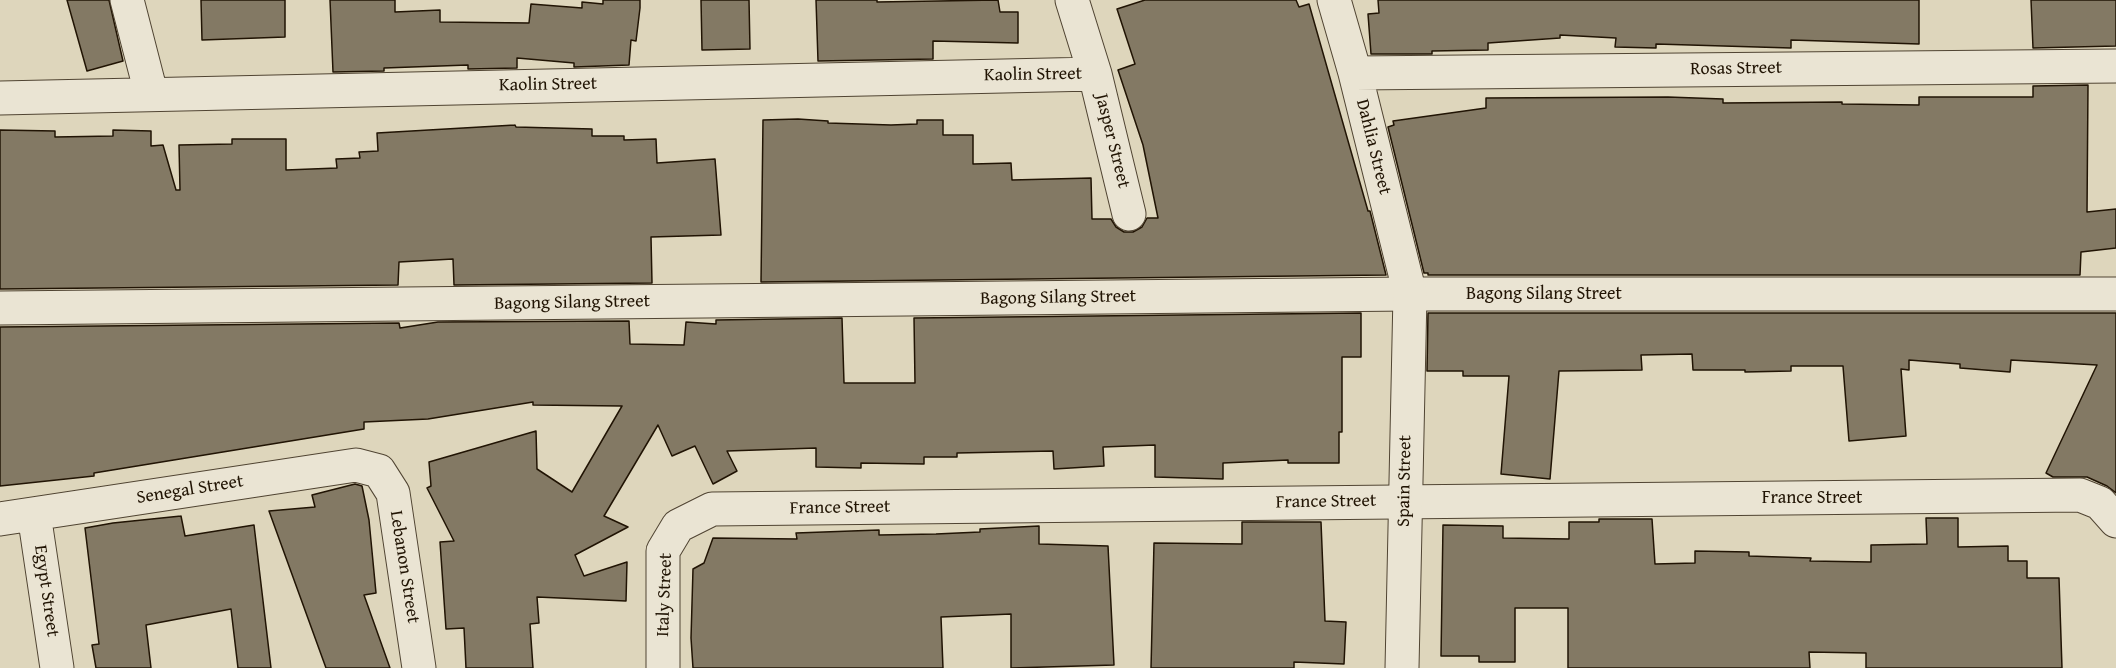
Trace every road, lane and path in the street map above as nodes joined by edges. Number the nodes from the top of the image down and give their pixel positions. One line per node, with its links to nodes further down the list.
1 (127, 0): 7 (street)
2 (1072, 0): 6 (street, Jasper Street)
3 (1334, 0): 5 (street, Dahlia Street)
4 (2116, 66): 5 (street, Rosas Street)
5 (1355, 72): 10 (street, Dahlia Street)
6 (1095, 74): 7 (street, Kaolin Street); 9 (street, Jasper Street)
7 (151, 93): 8 (street, Kaolin Street)
8 (0, 98)
9 (1129, 214)
10 (1410, 294): 11 (street, Bagong Silang Street); 12 (street, Bagong Silang Street); 14 (street, Spain Street)
11 (2116, 294)
12 (0, 308)
13 (378, 471): 15 (street, Senegal Street); 20 (street, Lebanon Street)
14 (1405, 501): 17 (street, France Street); 18 (street, France Street); 22 (street, Spain Street)
15 (34, 514): 16 (street, Senegal Street); 19 (street, Egypt Street)
16 (0, 519)
17 (2115, 519)
18 (678, 526): 21 (street, Italy Street)
19 (57, 668)
20 (419, 668)
21 (663, 668)
22 (1402, 668)

